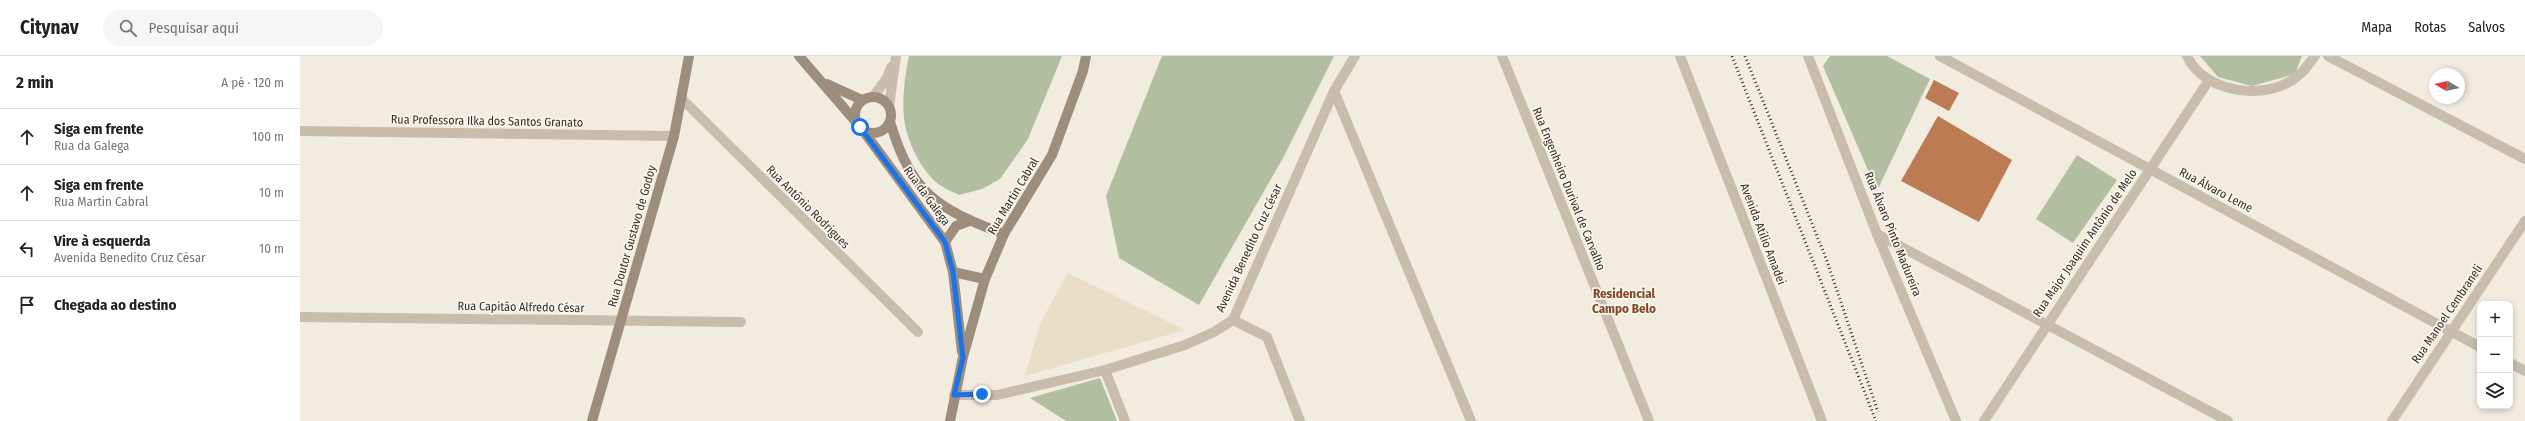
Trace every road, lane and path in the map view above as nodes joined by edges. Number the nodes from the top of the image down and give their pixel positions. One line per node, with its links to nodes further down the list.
1 (689, 56): 17 (main road, Rua Doutor Gustavo de Godoy)
2 (799, 56): 13 (main road, Rua da Galega)
3 (896, 56): 16 (street); 19 (street)
4 (1086, 56): 28 (main road, Rua Martin Cabral)
5 (1355, 56): 15 (street, Avenida Benedito Cruz César)
6 (1502, 56): 51 (street, Rua Engenheiro Durival de Carvalho)
7 (1680, 56): 52 (street, Avenida Atílio Amadei)
8 (1940, 56): 25 (street, Rua Álvaro Leme)
9 (2187, 56): 14 (street)
10 (2315, 56): 14 (street)
11 (2328, 56): 24 (street)
12 (1813, 59): 29 (street, Rua Álvaro Pinto Madureira)
13 (820, 80): 18 (main road, Rua da Galega); 21 (main road, Rua da Galega)
14 (2209, 80): 25 (street, Rua Major Joaquim Antônio de Melo)
15 (1334, 91): 34 (street, Avenida Benedito Cruz César); 50 (street)
16 (873, 96): 18 (main road); 19 (main road)
17 (682, 99): 23 (main road, Rua Doutor Gustavo de Godoy); 39 (street, Rua Antônio Rodrigues)
18 (862, 100): 21 (main road)
19 (889, 106): 20 (main road)
20 (890, 122): 21 (main road); 26 (main road, Rua da Galega)
21 (859, 125): 30 (main road, Rua da Galega)
22 (300, 131): 23 (street, Rua Professora Ilka dos Santos Granato)
23 (674, 136): 35 (main road, Rua Doutor Gustavo de Godoy)
24 (2525, 159)
25 (2151, 169): 37 (street, Rua Major Joaquim Antônio de Melo); 38 (street, Rua Álvaro Leme)
26 (969, 221): 28 (main road, Rua da Galega); 30 (main road)
27 (2525, 221): 38 (street, Rua Manoel Cembraneli)
28 (1004, 234): 32 (main road, Rua Martin Cabral)
29 (1877, 234): 37 (street); 53 (street, Rua Álvaro Pinto Madureira)
30 (945, 242): 31 (main road, Rua da Galega)
31 (953, 272): 32 (main road); 41 (main road, Rua da Galega)
32 (984, 279): 41 (main road, Rua Martin Cabral)
33 (300, 316): 35 (street, Rua Capitão Alfredo César)
34 (1233, 320): 43 (street, Avenida Benedito Cruz César); 49 (street)
35 (622, 321): 36 (street, Rua Capitão Alfredo César); 46 (main road, Rua Doutor Gustavo de Godoy)
36 (741, 322)
37 (2046, 325): 54 (street, Rua Major Joaquim Antônio de Melo); 55 (street)
38 (2451, 331): 40 (street, Rua Álvaro Leme); 56 (street, Rua Manoel Cembraneli)
39 (918, 332)
40 (2477, 345)
41 (963, 358): 45 (main road, Rua Martin Cabral)
42 (2513, 365): 44 (street)
43 (1105, 370): 45 (street, Avenida Benedito Cruz César); 48 (street)
44 (2525, 372)
45 (954, 395): 47 (main road, Rua Martin Cabral)
46 (592, 421)
47 (950, 421)
48 (1125, 421)
49 (1300, 421)
50 (1471, 421)
51 (1649, 421)
52 (1822, 421)
53 (1956, 421)
54 (1984, 421)
55 (2228, 421)
56 (2392, 421)

